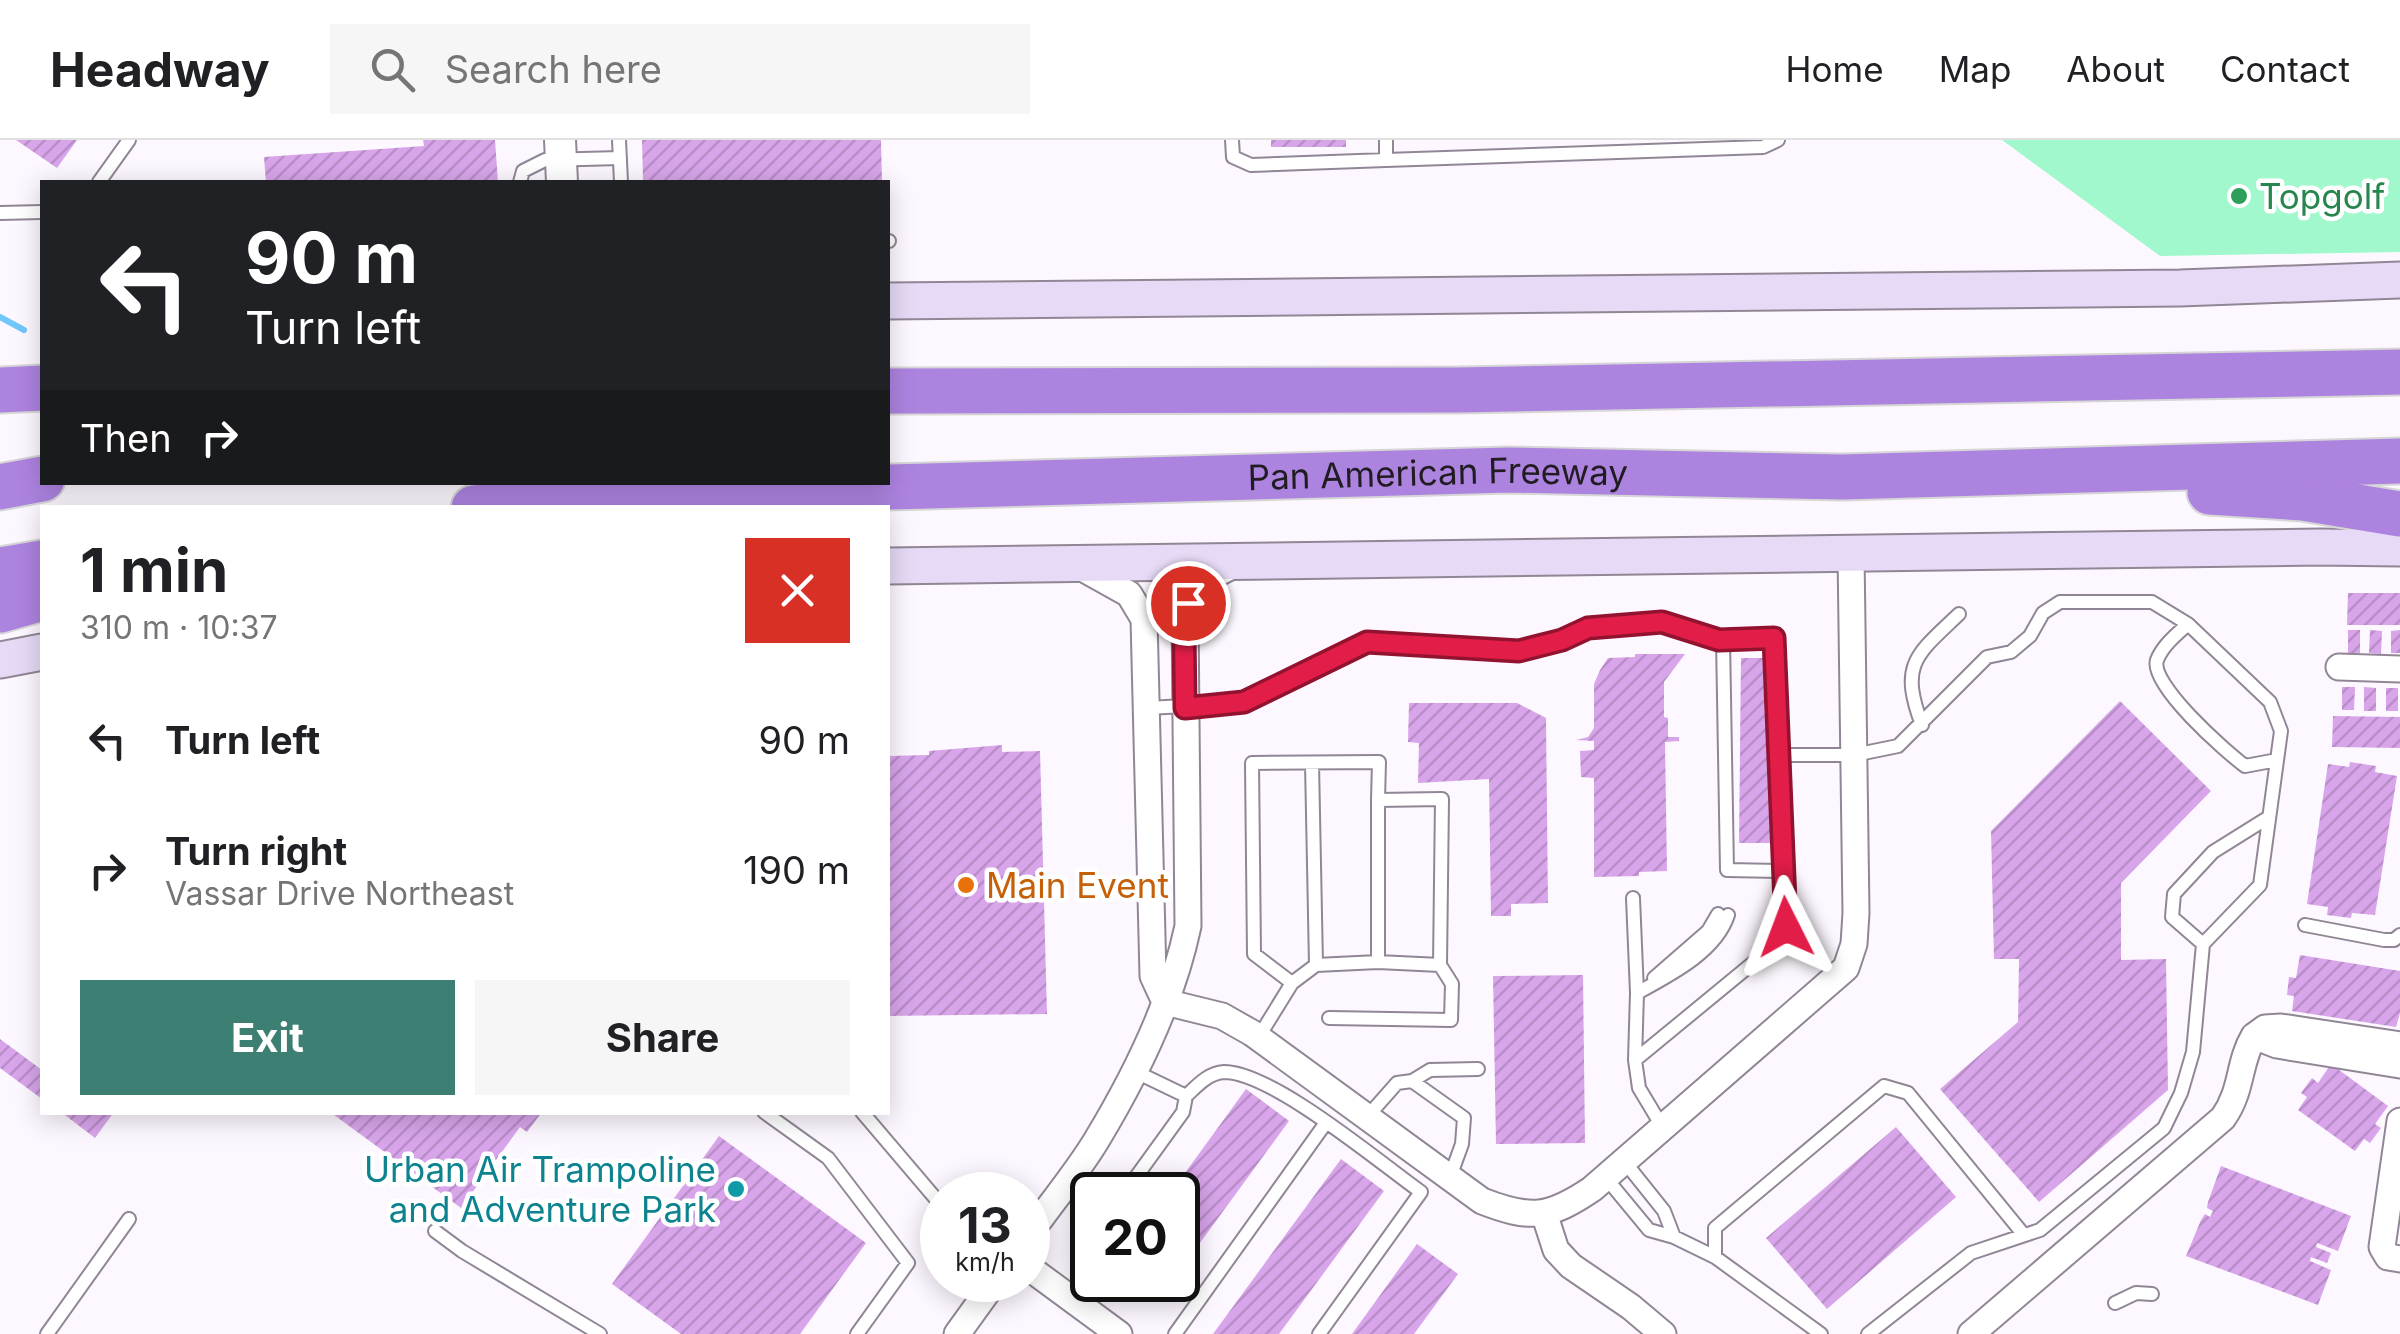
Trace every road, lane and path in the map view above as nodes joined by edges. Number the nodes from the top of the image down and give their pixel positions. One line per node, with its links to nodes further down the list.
1 (129, 140): 9 (lane)
2 (619, 140): 6 (lane)
3 (1232, 140): 7 (lane)
4 (1386, 140): 7 (lane)
5 (1778, 140): 7 (lane)
6 (620, 158): 8 (lane); 11 (lane)
7 (1386, 160)
8 (560, 161): 10 (lane)
9 (100, 180)
10 (521, 180)
11 (620, 180)
12 (40, 212): 13 (lane)
13 (0, 213)
14 (2400, 280): 15 (main road)
15 (890, 301)
16 (2400, 350): 18 (highway)
17 (40, 368): 20 (main road)
18 (2280, 372): 19 (highway); 23 (highway)
19 (2400, 372)
20 (0, 374)
21 (40, 388): 22 (highway)
22 (0, 390)
23 (890, 391)
24 (2400, 461): 25 (highway, Pan American Freeway)
25 (1843, 477): 28 (highway, Pan American Freeway); 29 (highway)
26 (40, 479): 27 (highway)
27 (0, 487)
28 (497, 505)
29 (2400, 514)
30 (2400, 548): 31 (main road)
31 (1851, 554): 32 (main road); 50 (street)
32 (1246, 560): 34 (main road); 47 (street)
33 (40, 563): 36 (highway)
34 (1075, 564): 35 (main road); 46 (street)
35 (890, 566)
36 (0, 570)
37 (40, 599): 38 (highway)
38 (0, 610)
39 (1959, 614): 48 (lane)
40 (2188, 624): 48 (lane); 51 (lane); 51 (lane)
41 (1723, 639): 47 (lane); 49 (lane); 55 (lane)
42 (40, 652): 43 (main road)
43 (0, 660)
44 (2339, 667): 45 (street)
45 (2400, 669)
46 (1146, 708): 47 (lane); 66 (street)
47 (1185, 708): 66 (street)
48 (1922, 725): 50 (lane)
49 (1778, 755): 50 (lane); 55 (lane)
50 (1854, 755): 82 (street)
51 (2277, 760): 54 (lane)
52 (1312, 763): 53 (lane); 62 (lane); 64 (lane)
53 (1378, 800): 61 (lane); 63 (lane)
54 (2269, 817): 60 (lane); 60 (lane)
55 (1784, 871): 71 (lane)
56 (1634, 898): 65 (lane)
57 (1723, 914): 65 (lane)
58 (2305, 925): 59 (lane)
59 (2400, 935)
60 (2202, 944): 93 (lane)
61 (1378, 962): 62 (lane); 63 (lane)
62 (1316, 964): 64 (lane)
63 (1440, 965): 67 (lane)
64 (1292, 983): 69 (lane)
65 (1637, 993): 71 (lane)
66 (1166, 1002): 69 (street); 74 (street)
67 (1329, 1018)
68 (2254, 1036): 70 (street); 72 (street); 111 (street)
69 (1258, 1038): 79 (street)
70 (2400, 1045)
71 (1636, 1060): 82 (lane)
72 (2400, 1065)
73 (1478, 1069): 75 (lane)
74 (1134, 1070): 76 (lane); 87 (street)
75 (1412, 1081): 79 (lane); 85 (lane)
76 (1186, 1096): 81 (lane); 84 (lane)
77 (768, 1115): 103 (lane)
78 (865, 1115): 86 (lane)
79 (1367, 1117): 85 (street)
80 (2400, 1121): 96 (street)
81 (1325, 1124): 106 (lane); 107 (lane)
82 (1664, 1128): 83 (street)
83 (1615, 1170): 90 (street); 94 (lane); 94 (lane)
84 (1140, 1172)
85 (1450, 1178): 90 (street)
86 (920, 1180)
87 (1062, 1187): 88 (lane); 89 (street)
88 (1070, 1193)
89 (1050, 1204)
90 (1544, 1213): 108 (street)
91 (129, 1219): 101 (lane)
92 (436, 1231): 102 (lane)
93 (2024, 1235): 95 (lane); 110 (lane)
94 (1674, 1237): 95 (lane)
95 (1715, 1257): 109 (lane)
96 (2400, 1259)
97 (1050, 1283): 105 (street)
98 (2152, 1294): 100 (lane)
99 (980, 1302): 104 (street)
100 (2116, 1303)
101 (48, 1334)
102 (600, 1334)
103 (857, 1334)
104 (957, 1334)
105 (1119, 1334)
106 (1176, 1334)
107 (1319, 1334)
108 (1663, 1334)
109 (1821, 1334)
110 (1868, 1334)
111 (1971, 1334)

